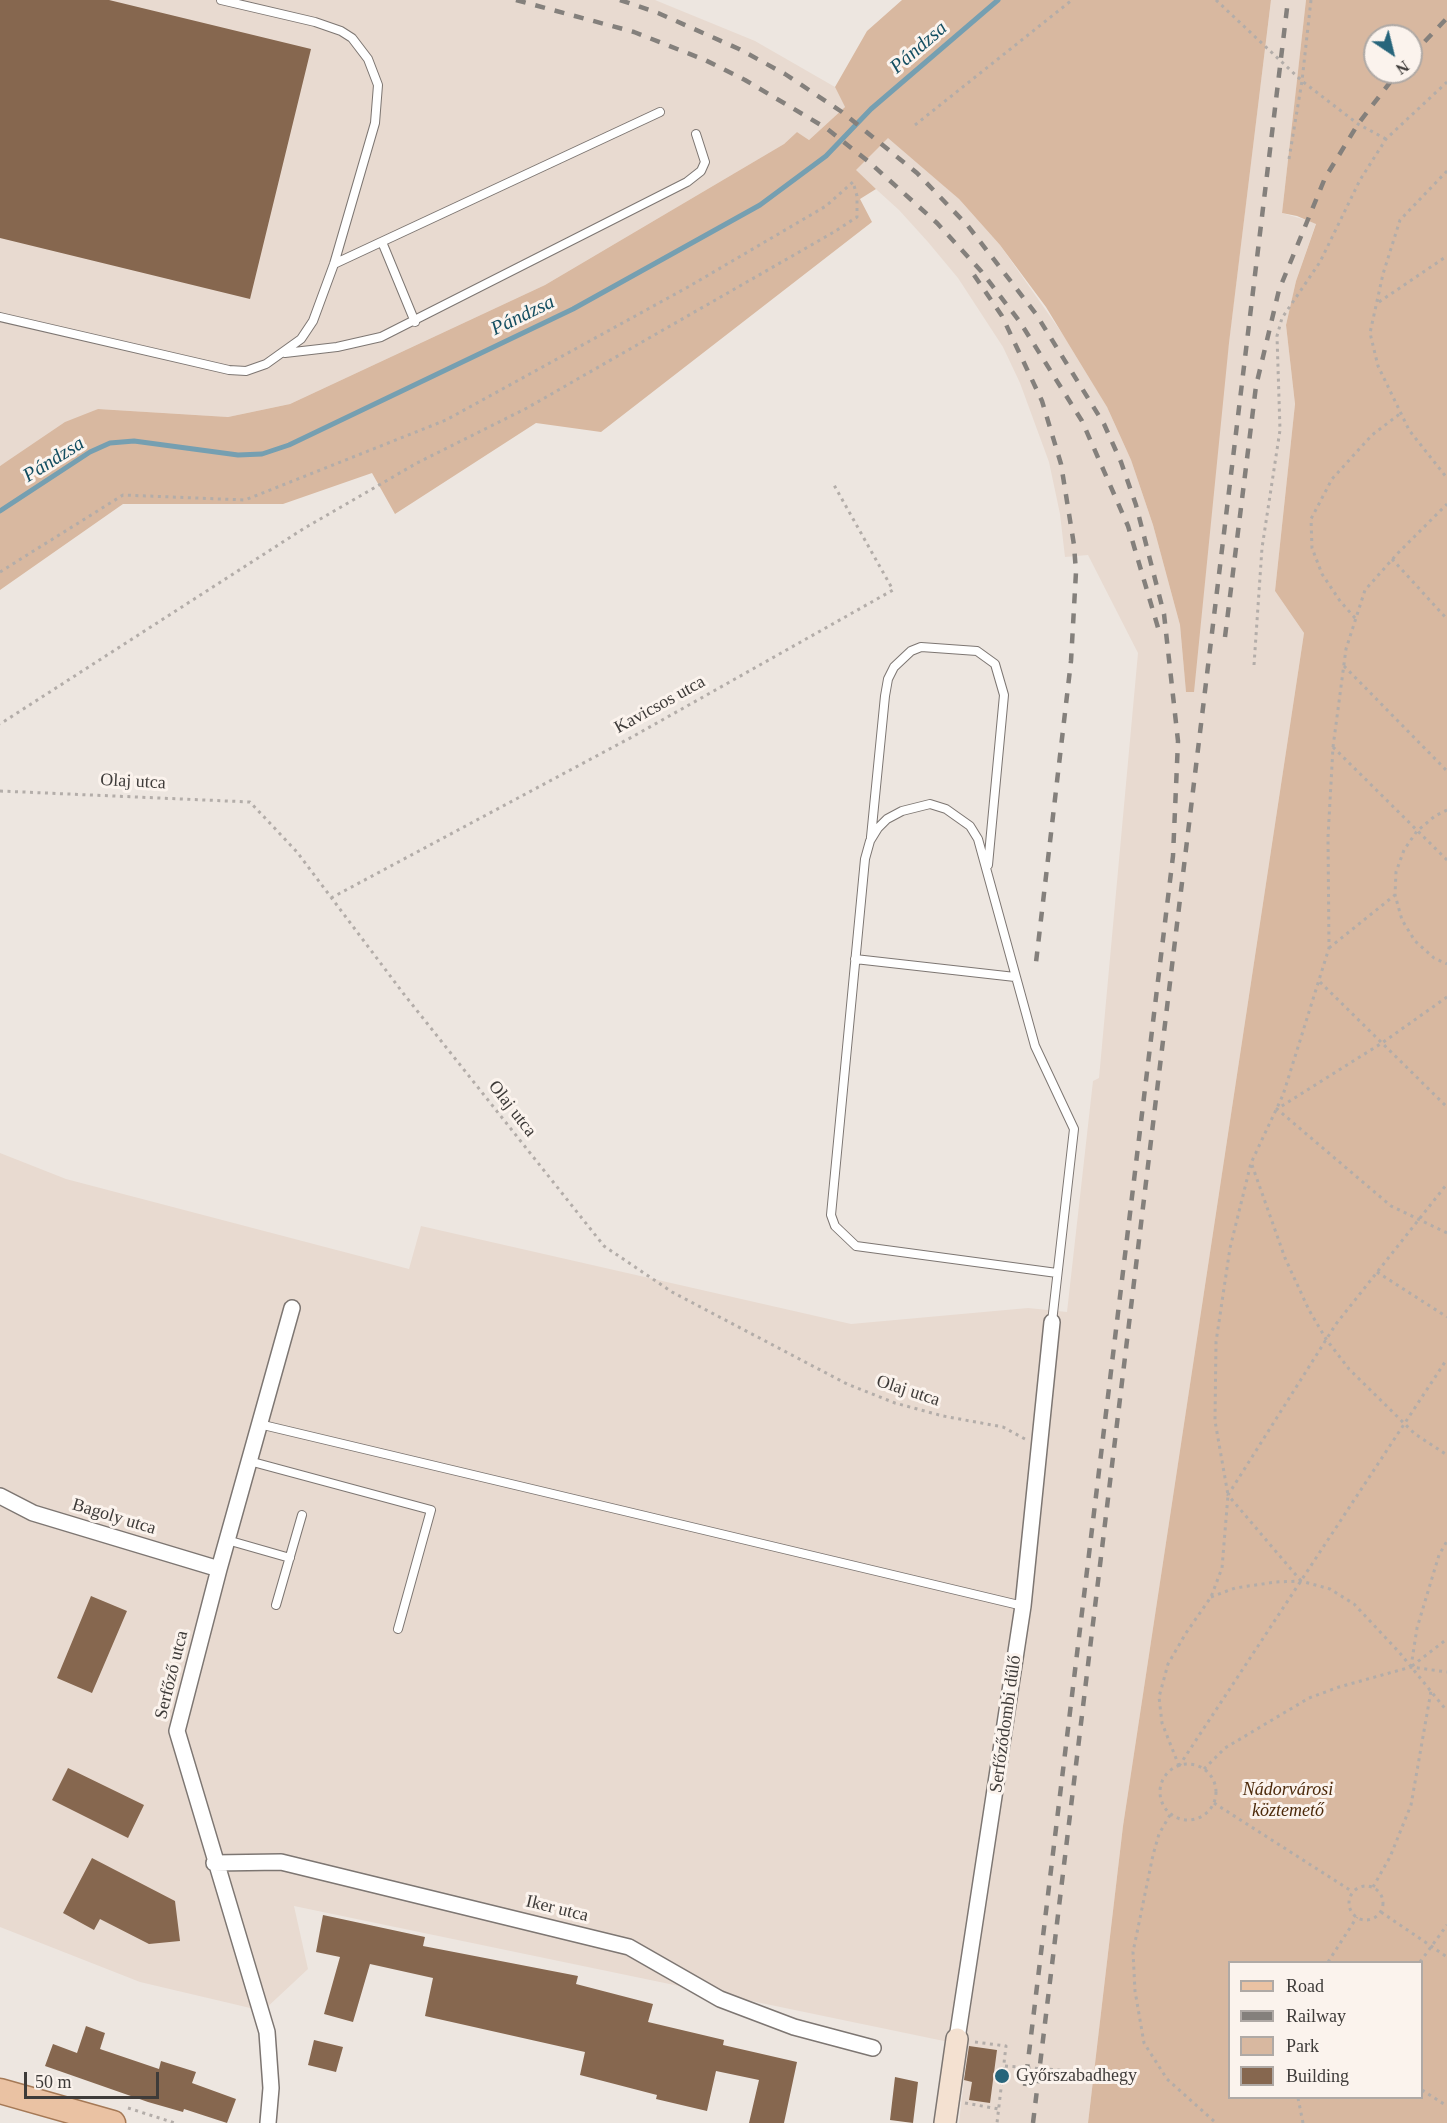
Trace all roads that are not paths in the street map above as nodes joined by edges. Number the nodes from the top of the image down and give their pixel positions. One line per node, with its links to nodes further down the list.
1 (221, 0): 5 (lane)
2 (660, 112): 4 (lane)
3 (696, 134): 7 (lane)
4 (382, 242): 5 (lane); 7 (lane)
5 (334, 264): 8 (lane)
6 (0, 316): 8 (lane)
7 (415, 322): 8 (lane)
8 (284, 354)
9 (870, 841): 10 (lane); 10 (lane); 11 (lane)
10 (987, 873): 12 (lane)
11 (855, 959): 12 (lane); 13 (lane)
12 (1015, 977): 13 (lane)
13 (1057, 1273): 15 (lane)
14 (292, 1308): 16 (street, Serfőző utca)
15 (1052, 1322): 24 (street, Serfőződombi dűlő)
16 (260, 1424): 17 (street, Serfőző utca); 24 (lane)
17 (249, 1461): 20 (street, Serfőző utca); 25 (lane)
18 (0, 1496): 22 (street, Bagoly utca)
19 (302, 1515): 21 (lane)
20 (227, 1540): 21 (lane); 22 (street, Serfőző utca)
21 (290, 1558): 23 (lane)
22 (219, 1569): 26 (street, Serfőző utca)
23 (276, 1605)
24 (1023, 1606): 27 (street, Serfőződombi dűlő)
25 (398, 1629)
26 (214, 1863): 28 (street, Iker utca); 31 (street, Serfőző utca)
27 (957, 2039): 32 (street, Serfőződombi dűlő)
28 (873, 2048)
29 (0, 2091): 30 (main road)
30 (113, 2123)
31 (268, 2123)
32 (945, 2123)

